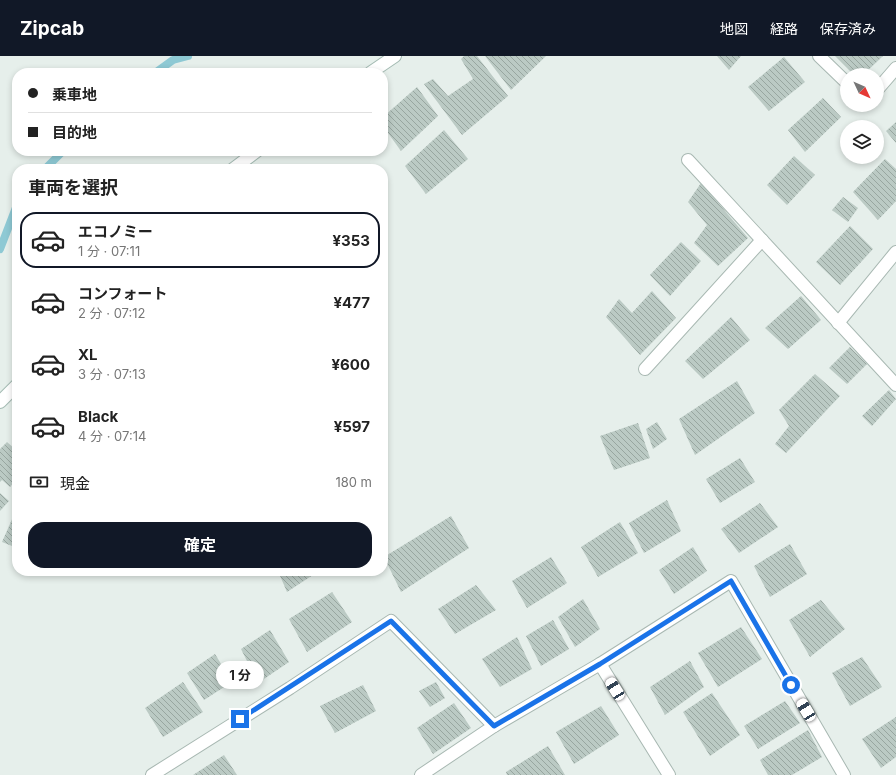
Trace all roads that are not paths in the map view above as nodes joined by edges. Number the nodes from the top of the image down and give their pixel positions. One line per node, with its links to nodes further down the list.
1 (394, 56): 3 (street)
2 (819, 56): 5 (street)
3 (377, 68)
4 (896, 68): 6 (street)
5 (840, 76)
6 (884, 82)
7 (250, 156): 9 (street)
8 (688, 160): 10 (street)
9 (240, 164)
10 (762, 240): 12 (street); 13 (street)
11 (896, 252): 12 (street)
12 (838, 322): 14 (street)
13 (645, 369)
14 (896, 385)
15 (12, 390): 16 (street)
16 (0, 402)
17 (600, 664): 18 (street); 21 (street); 22 (street)
18 (494, 726): 19 (street); 20 (street)
19 (152, 775)
20 (421, 775)
21 (669, 775)
22 (844, 775)

